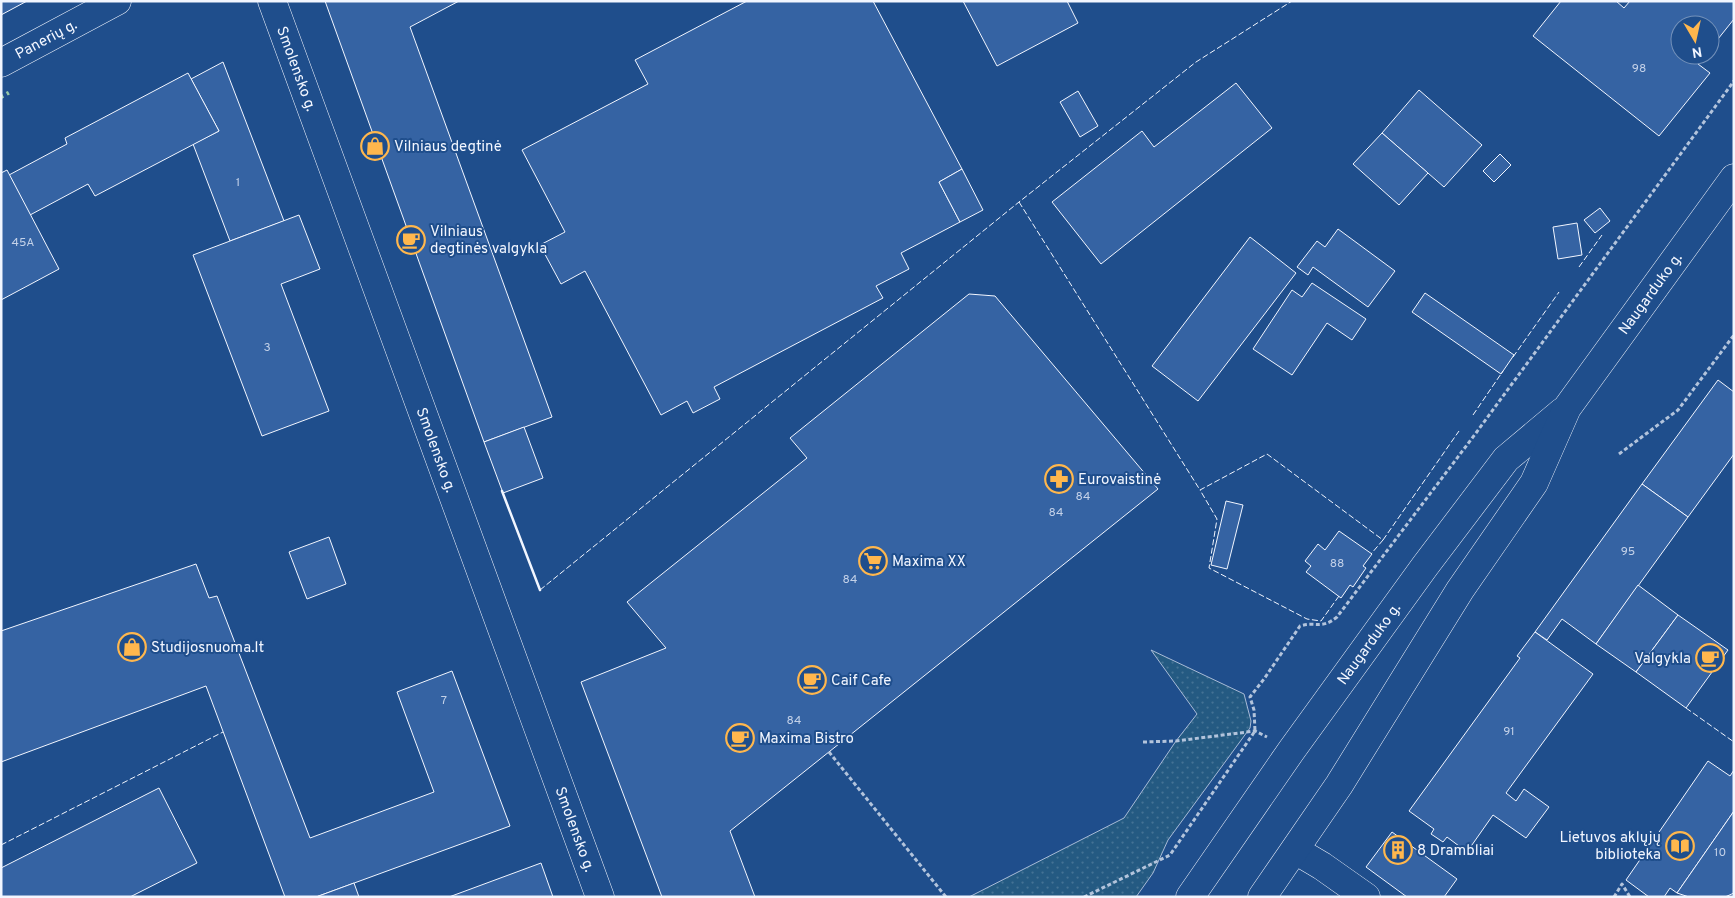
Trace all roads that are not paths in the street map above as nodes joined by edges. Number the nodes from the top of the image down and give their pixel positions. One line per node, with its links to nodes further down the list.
1 (117, 1): 3 (main road, Panerių g.)
2 (272, 1): 7 (main road, Smolensko g.)
3 (1, 63)
4 (1734, 178): 5 (main road, Naugarduko g.)
5 (1567, 408): 6 (main road, Naugarduko g.); 8 (main road, Naugarduko g.)
6 (1295, 850): 9 (main road, Naugarduko g.); 10 (main road)
7 (600, 897)
8 (1190, 897)
9 (1262, 897)
10 (1366, 897)

